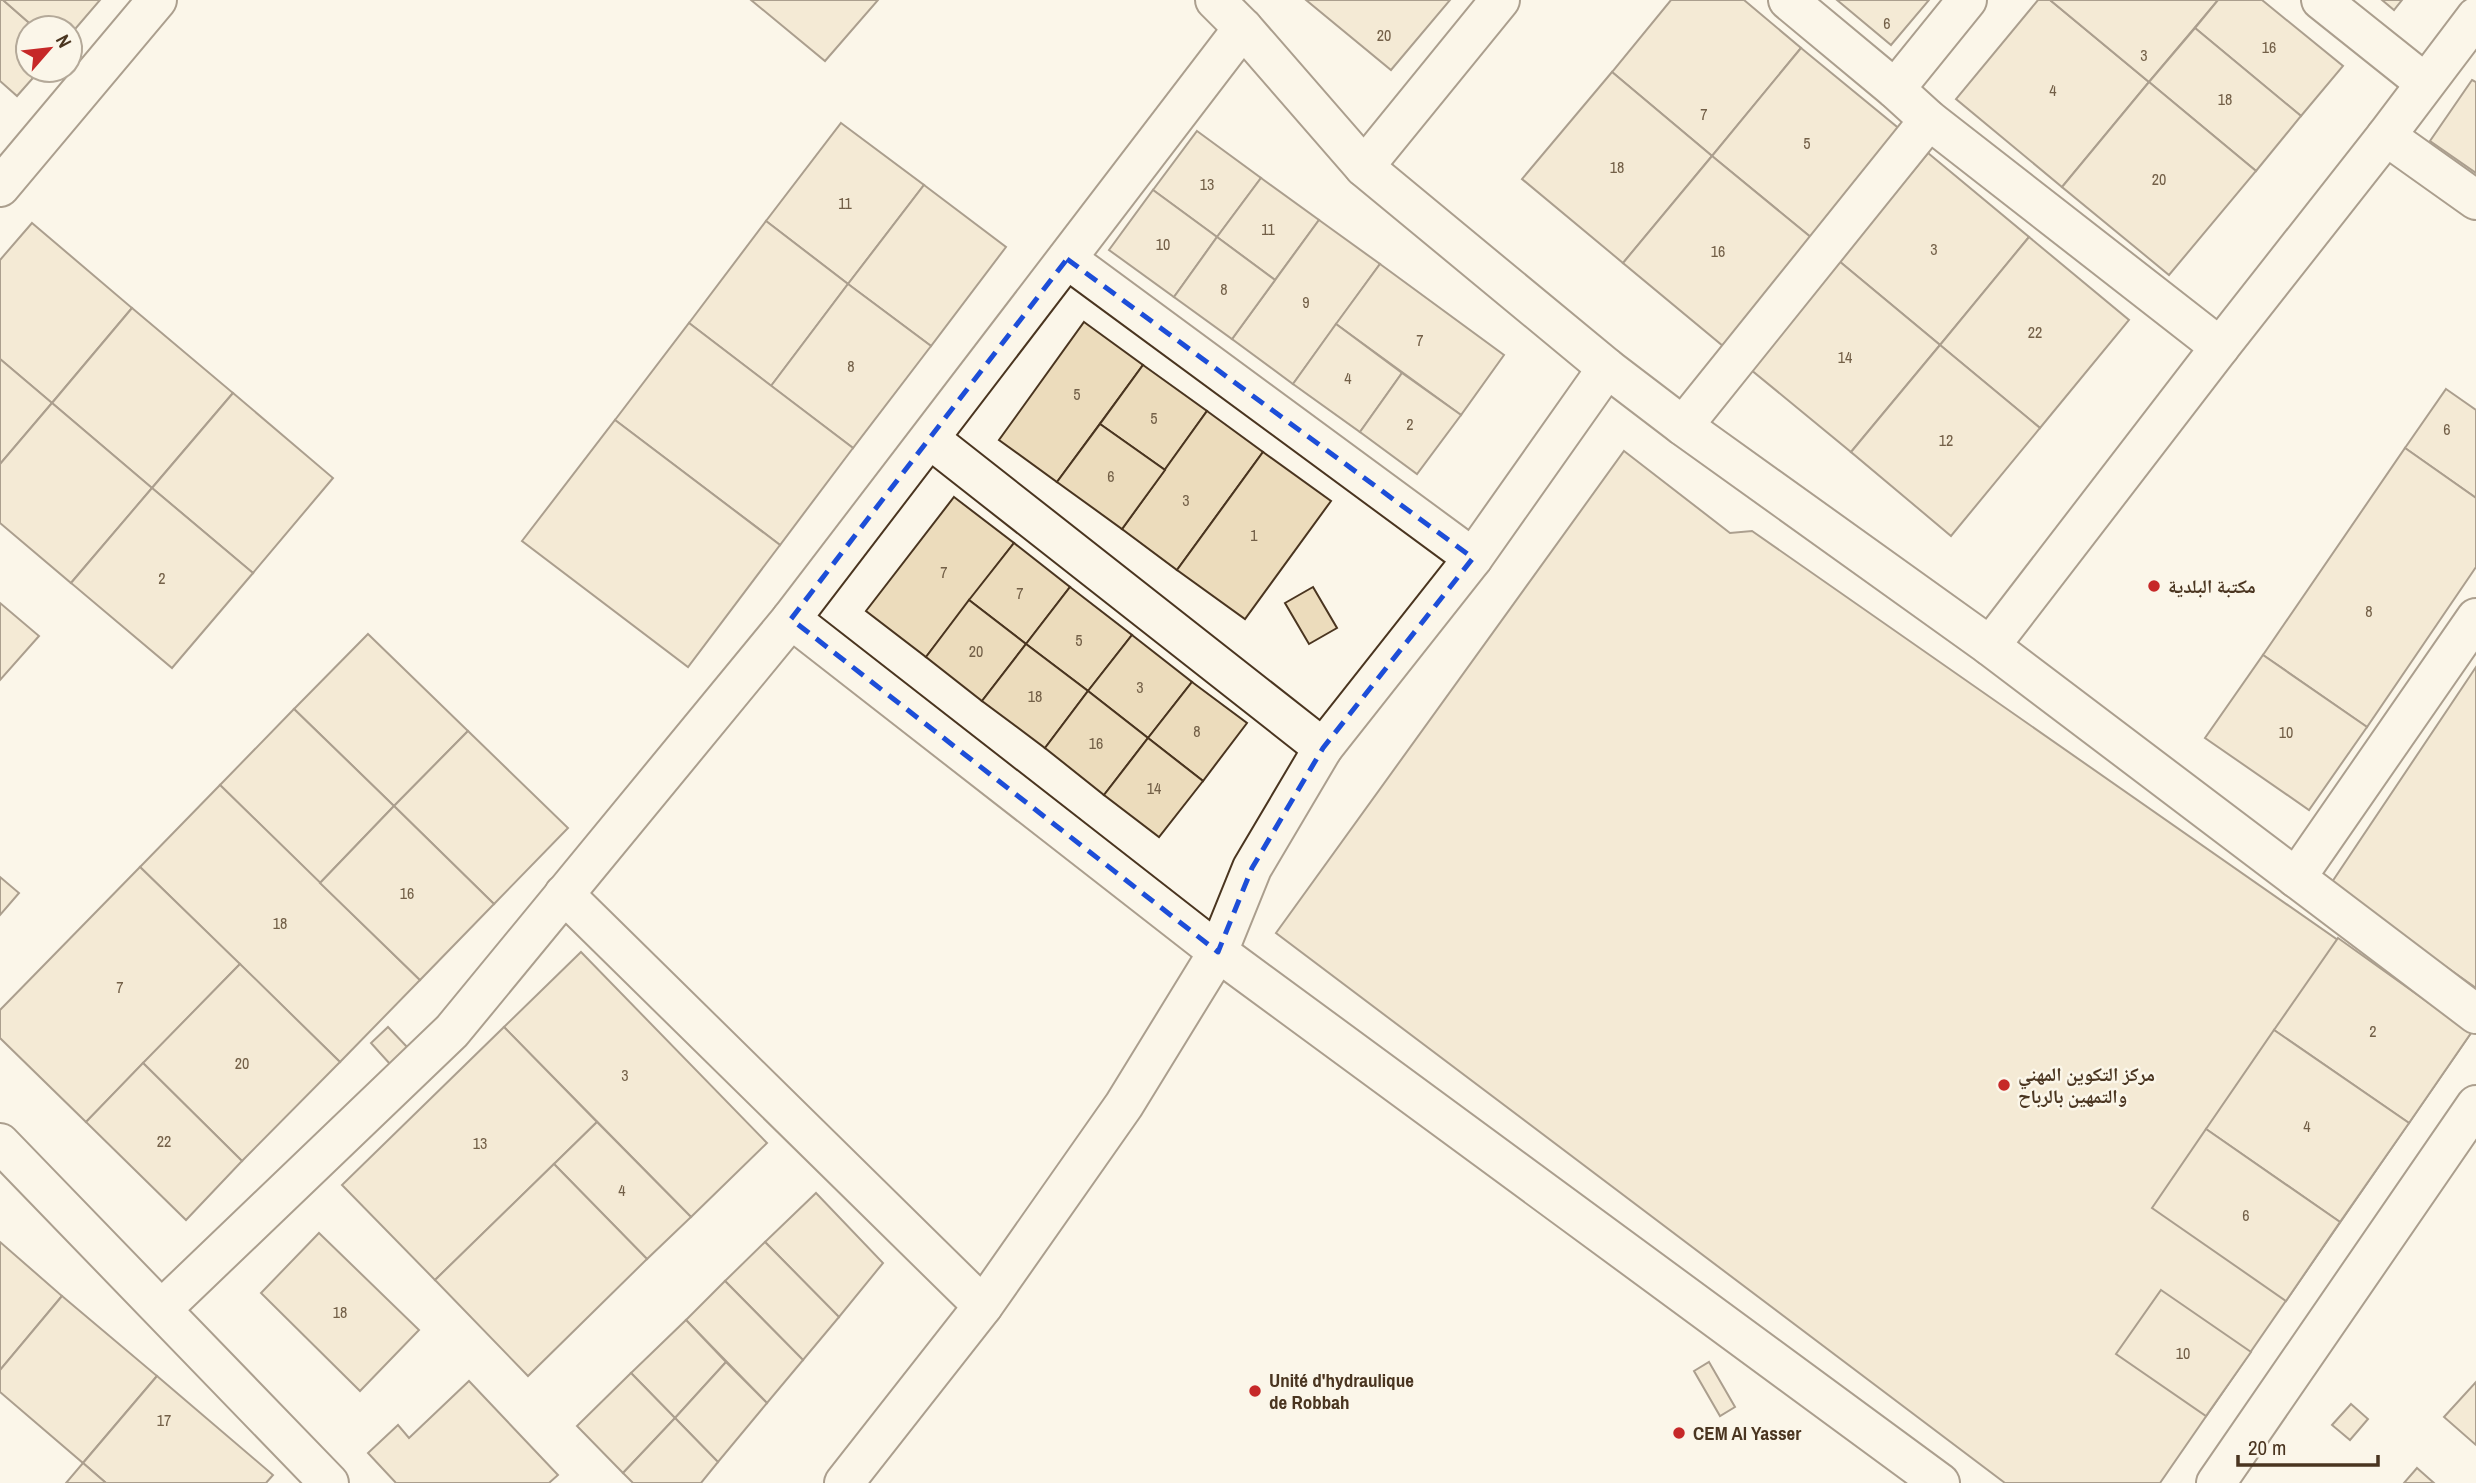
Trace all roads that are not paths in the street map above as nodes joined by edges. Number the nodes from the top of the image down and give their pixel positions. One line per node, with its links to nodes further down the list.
1 (157, 0): 13 (street)
2 (1215, 0): 8 (street)
3 (1500, 0): 14 (street)
4 (1788, 0): 10 (street)
5 (1967, 0): 10 (street)
6 (2321, 0): 9 (street)
7 (2476, 17): 9 (street)
8 (1242, 27): 14 (street); 17 (street)
9 (2425, 83): 12 (street)
10 (1895, 89): 11 (street)
11 (1929, 120): 18 (street); 20 (street)
12 (2386, 136): 16 (street); 18 (street)
13 (13, 146): 15 (street)
14 (1364, 167): 19 (street)
15 (0, 187)
16 (2476, 200)
17 (1067, 259): 21 (street); 22 (street)
18 (2220, 347): 25 (street)
19 (1607, 368): 20 (street); 22 (street)
20 (1683, 426): 25 (street)
21 (930, 439): 24 (street); 26 (street)
22 (1473, 558): 26 (street)
23 (2476, 618): 27 (street)
24 (791, 619): 28 (street); 29 (street)
25 (1990, 646): 27 (street)
26 (1323, 748): 29 (street)
27 (2296, 878): 30 (street)
28 (564, 894): 33 (street); 34 (street)
29 (1217, 952): 33 (street); 37 (street)
30 (2476, 1014)
31 (2476, 1105): 38 (street)
32 (0, 1143): 34 (street)
33 (983, 1306): 36 (street)
34 (162, 1309): 35 (street)
35 (318, 1480)
36 (844, 1483)
37 (1940, 1483)
38 (2216, 1483)

